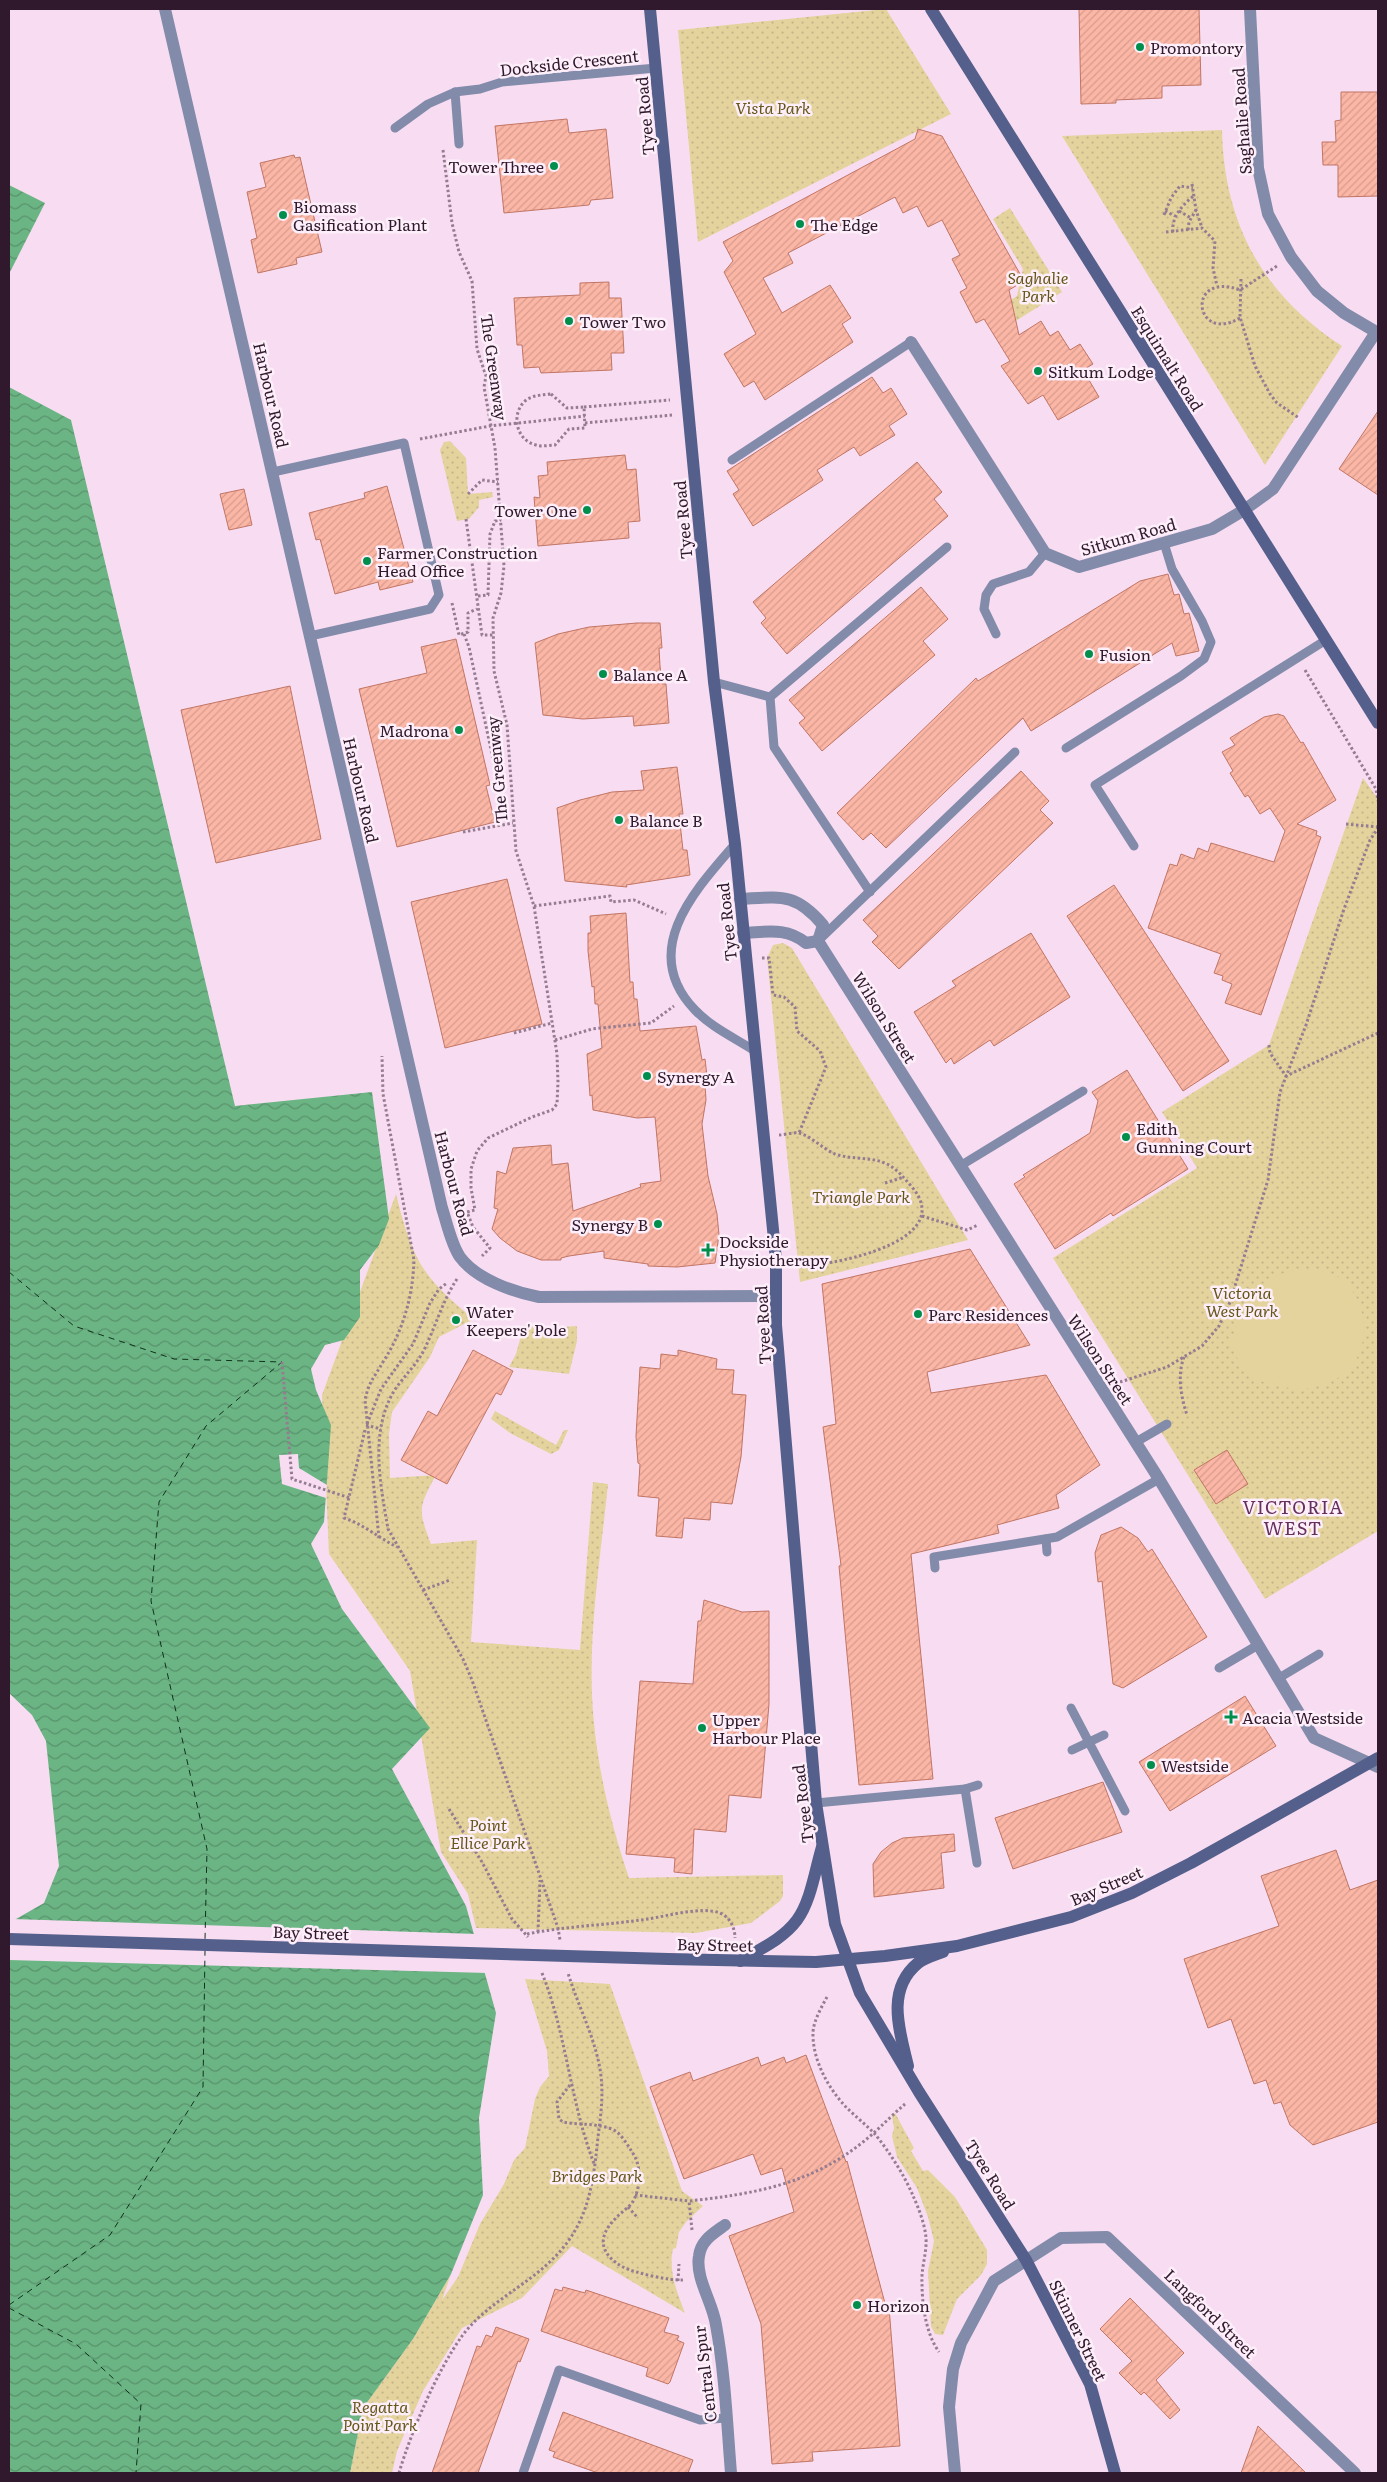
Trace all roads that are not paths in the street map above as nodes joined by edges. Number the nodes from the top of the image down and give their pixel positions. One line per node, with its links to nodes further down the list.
1 (165, 9): 12 (street, Harbour Road)
2 (650, 9): 5 (main road, Tyee Road)
3 (931, 9): 13 (main road, Esquimalt Road)
4 (1250, 9): 9 (street, Saghalie Road)
5 (656, 68): 6 (lane, Dockside Crescent); 20 (main road, Tyee Road)
6 (456, 92): 7 (lane, Dockside Crescent); 8 (lane)
7 (395, 128)
8 (459, 144)
9 (1377, 332): 13 (street, Sitkum Road)
10 (911, 342): 11 (lane); 16 (street)
11 (732, 460)
12 (273, 472): 18 (street, Harbour Road); 18 (lane)
13 (1244, 510): 14 (street, Sitkum Road); 19 (main road, Esquimalt Road)
14 (1164, 543): 16 (street, Sitkum Road); 23 (lane)
15 (947, 547): 21 (lane)
16 (1045, 554): 17 (lane)
17 (996, 634)
18 (310, 636): 34 (street, Harbour Road)
19 (1326, 640): 22 (main road, Esquimalt Road); 26 (lane)
20 (714, 682): 21 (lane); 25 (main road, Tyee Road)
21 (770, 696): 27 (lane)
22 (1378, 724)
23 (1066, 748)
24 (1016, 752): 27 (lane)
25 (735, 844): 28 (main road, Tyee Road); 31 (lane)
26 (1134, 846)
27 (870, 892): 30 (lane)
28 (740, 899): 29 (main road, Tyee Road); 30 (street, Wilson Street)
29 (743, 933): 30 (street); 31 (main road, Tyee Road)
30 (818, 941): 33 (street, Wilson Street)
31 (755, 1051): 34 (main road, Tyee Road)
32 (1083, 1091): 33 (lane)
33 (960, 1166): 36 (street, Wilson Street)
34 (776, 1296): 54 (main road, Tyee Road)
35 (1167, 1424): 36 (lane)
36 (1136, 1442): 37 (street, Wilson Street)
37 (1159, 1479): 38 (lane); 43 (street, Wilson Street)
38 (1046, 1539): 39 (lane); 40 (lane)
39 (990, 1548): 41 (lane); 42 (lane)
40 (1047, 1552)
41 (991, 1559)
42 (935, 1568)
43 (1258, 1645): 45 (lane); 46 (street, Wilson Street)
44 (1319, 1654): 46 (lane)
45 (1219, 1668)
46 (1279, 1678): 51 (street, Wilson Street)
47 (1070, 1708): 49 (lane)
48 (1104, 1735): 49 (lane)
49 (1088, 1742): 50 (lane); 55 (lane)
50 (1072, 1750)
51 (1375, 1763): 59 (main road, Bay Street)
52 (978, 1785): 53 (lane)
53 (965, 1789): 54 (lane); 57 (lane)
54 (816, 1802): 56 (main road, Tyee Road)
55 (1125, 1811)
56 (823, 1845): 60 (main road, Tyee Road); 61 (main road)
57 (977, 1863)
58 (9, 1939): 61 (main road, Bay Street)
59 (957, 1946): 60 (main road, Bay Street); 62 (main road)
60 (846, 1959): 61 (main road, Bay Street); 62 (main road, Tyee Road)
61 (740, 1961)
62 (911, 2078): 64 (main road, Tyee Road)
63 (725, 2225): 65 (street, Central Spur)
64 (1026, 2260): 68 (street); 69 (main road, Skinner Street); 70 (street, Langford Street)
65 (726, 2418): 66 (lane); 67 (street, Central Spur)
66 (523, 2473)
67 (731, 2473)
68 (955, 2473)
69 (1115, 2473)
70 (1355, 2473)

